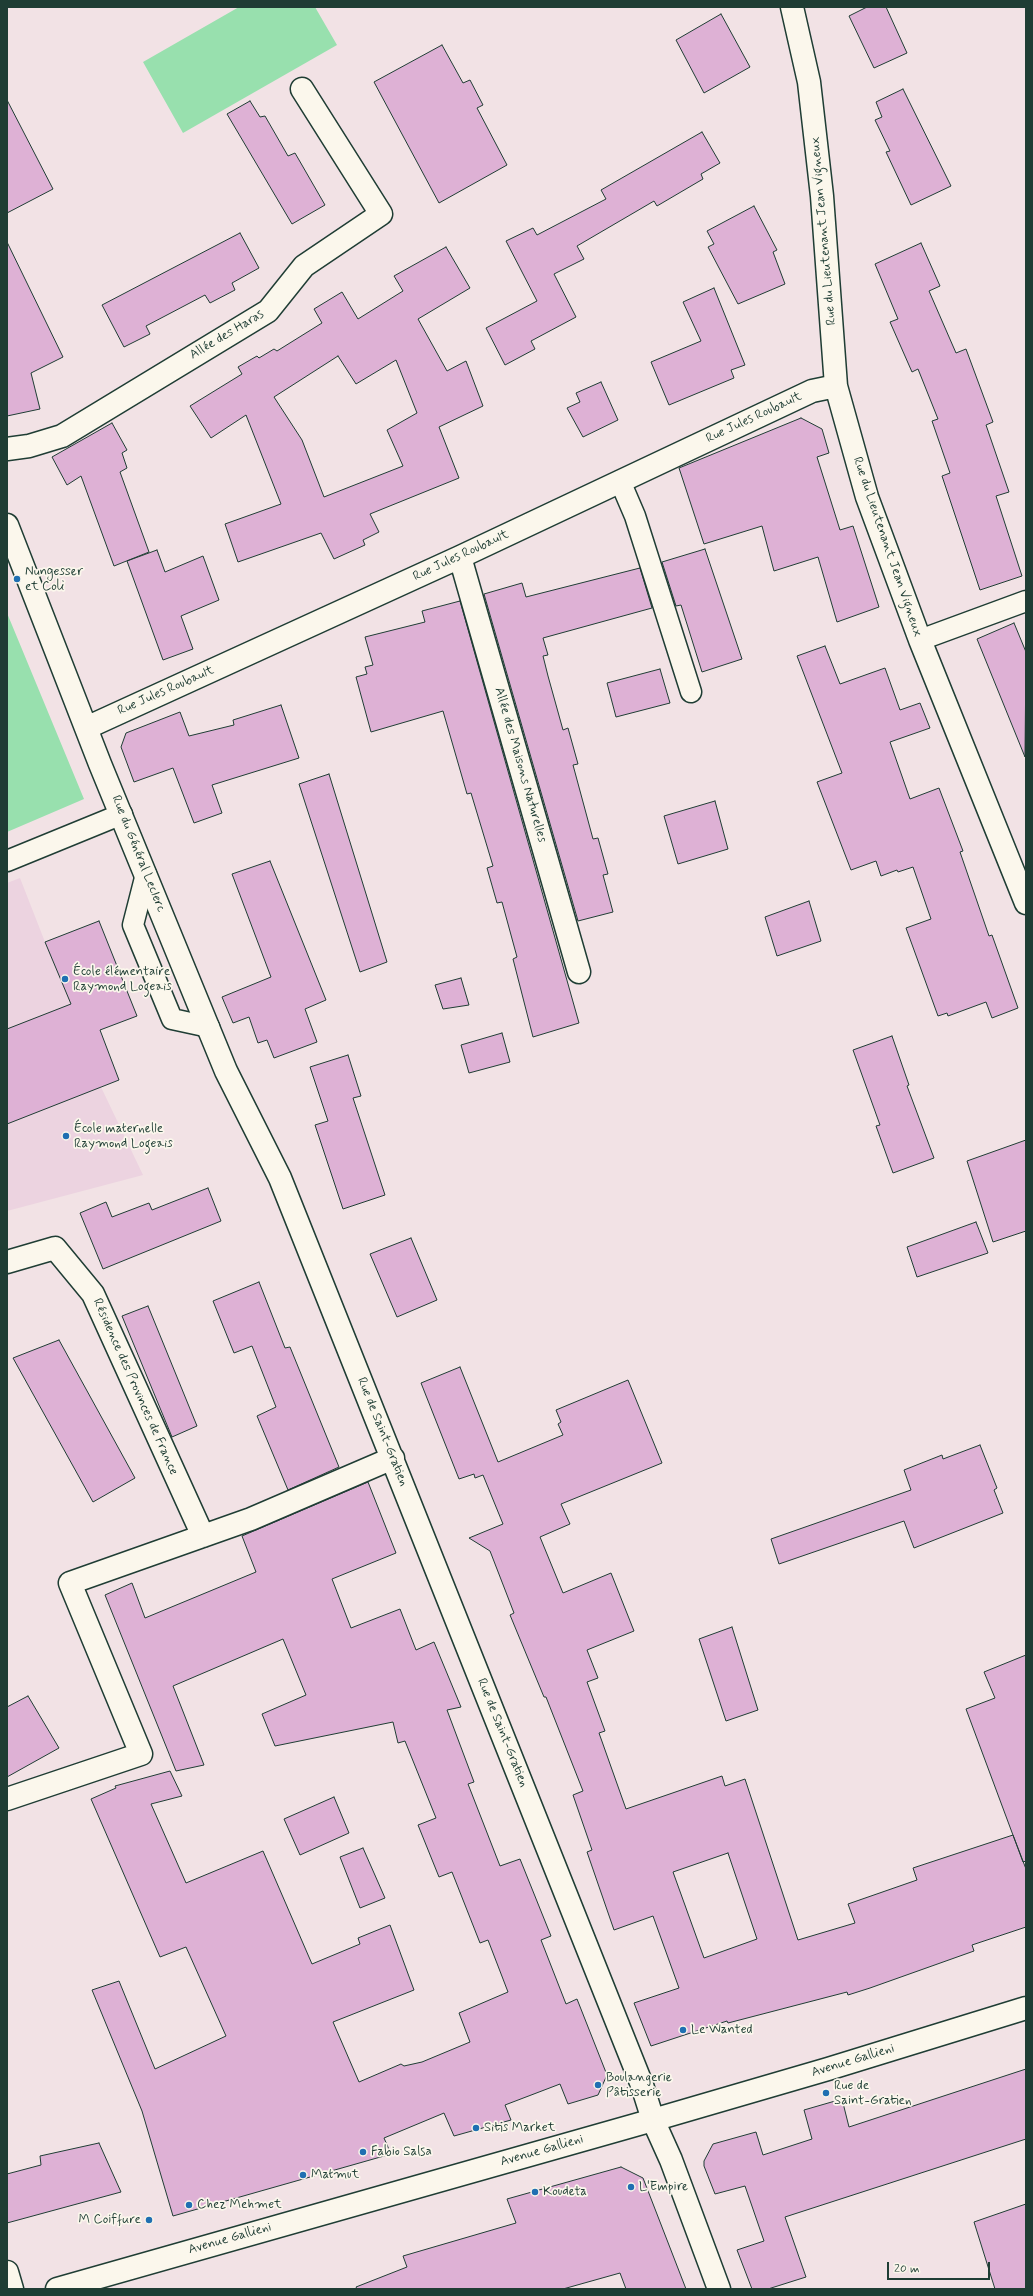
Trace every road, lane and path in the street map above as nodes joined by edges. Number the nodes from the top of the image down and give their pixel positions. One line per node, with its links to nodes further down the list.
1 (792, 7): 3 (street, Rue du Lieutenant Jean Vigneux)
2 (302, 89): 4 (street, Allée des Haras)
3 (836, 386): 5 (street, Rue Jules Roubault); 9 (street, Rue du Lieutenant Jean Vigneux)
4 (7, 449)
5 (620, 481): 7 (street, Rue Jules Roubault); 10 (lane)
6 (7, 525): 11 (street, Rue du Général Leclerc)
7 (460, 557): 11 (street, Rue Jules Roubault); 16 (street, Allée des Maisons Naturelles)
8 (1026, 601): 9 (lane)
9 (920, 640): 15 (street, Rue du Lieutenant Jean Vigneux)
10 (691, 692)
11 (86, 728): 12 (street, Rue du Général Leclerc)
12 (122, 814): 13 (lane); 14 (street, Rue du Général Leclerc)
13 (7, 861)
14 (146, 874): 17 (street, Rue du Général Leclerc); 17 (lane)
15 (1026, 903)
16 (579, 972)
17 (209, 1027): 18 (street, Rue du Général Leclerc)
18 (280, 1178): 20 (street, Rue de Saint-Gratien)
19 (7, 1262): 21 (street, Résidence des Provinces de France)
20 (393, 1458): 21 (street); 24 (street, Rue de Saint-Gratien)
21 (203, 1536): 22 (street)
22 (7, 1799)
23 (1026, 2008): 24 (street, Avenue Gallieni)
24 (653, 2120): 27 (street, Avenue Gallieni); 28 (street, Rue de Saint-Gratien)
25 (7, 2272): 26 (street)
26 (12, 2289)
27 (57, 2289)
28 (719, 2289)

